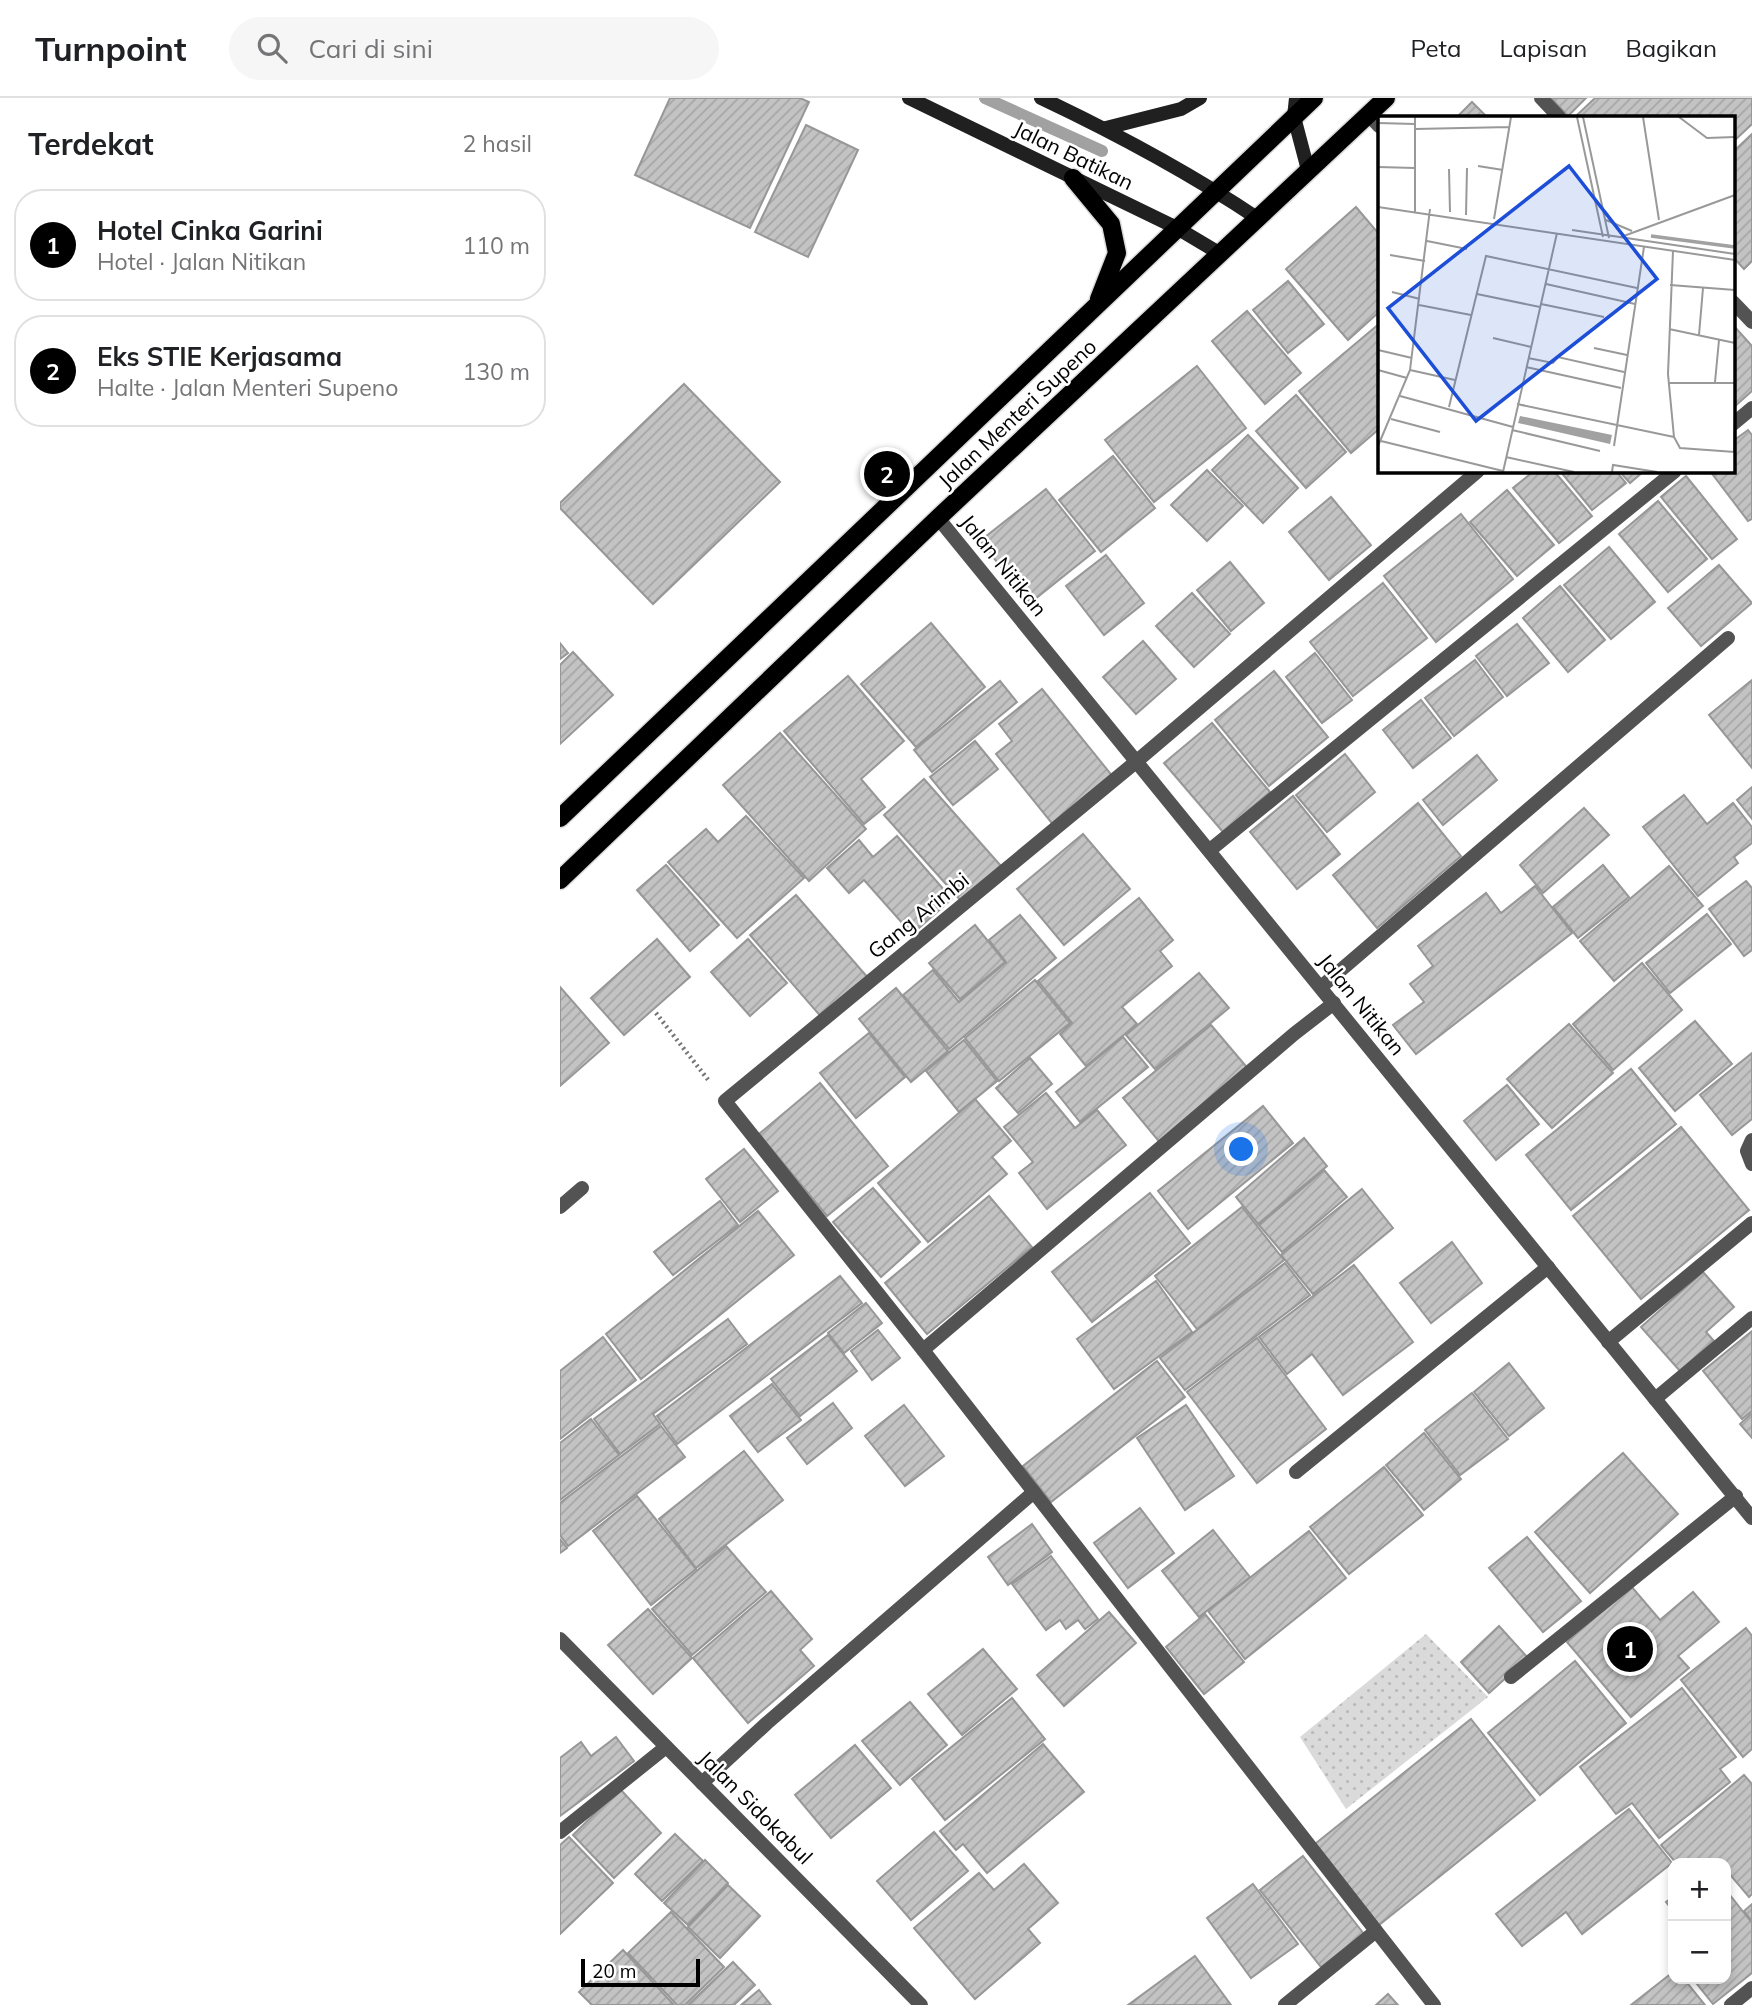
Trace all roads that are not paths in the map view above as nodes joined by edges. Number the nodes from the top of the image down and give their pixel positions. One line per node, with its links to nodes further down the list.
1 (909, 98): 13 (main road, Jalan Batikan)
2 (1041, 98): 11 (main road, Jalan Batikan)
3 (1200, 98): 11 (main road)
4 (1296, 98): 9 (main road)
5 (1314, 98): 9 (main road, Jalan Menteri Supeno)
6 (1386, 98): 10 (main road, Jalan Menteri Supeno)
7 (1541, 98): 8 (street)
8 (1558, 116)
9 (1294, 117): 12 (main road); 14 (main road, Jalan Menteri Supeno)
10 (1373, 120): 12 (main road, Jalan Menteri Supeno)
11 (1106, 128): 14 (main road, Jalan Batikan)
12 (1308, 170): 15 (main road, Jalan Menteri Supeno)
13 (1073, 177): 16 (main road, Jalan Batikan); 19 (main road)
14 (1216, 191): 15 (main road, Jalan Batikan); 16 (main road, Jalan Menteri Supeno)
15 (1257, 218): 17 (main road, Jalan Menteri Supeno)
16 (1177, 228): 17 (main road, Jalan Batikan); 19 (main road, Jalan Menteri Supeno)
17 (1219, 253): 25 (main road, Jalan Menteri Supeno)
18 (1734, 303): 20 (street)
19 (1096, 305): 28 (main road, Jalan Menteri Supeno)
20 (1752, 322)
21 (1752, 408): 22 (street)
22 (1734, 423)
23 (1477, 472): 27 (street, Gang Arimbi)
24 (1674, 472): 29 (street)
25 (938, 518): 27 (street, Jalan Nitikan); 30 (main road, Jalan Menteri Supeno)
26 (1728, 638): 31 (street)
27 (1137, 761): 29 (street, Jalan Nitikan); 41 (street, Gang Arimbi)
28 (560, 818)
29 (1210, 850): 31 (street, Jalan Nitikan)
30 (560, 880)
31 (1321, 987): 32 (street, Jalan Nitikan)
32 (1334, 1003): 38 (street, Jalan Nitikan); 41 (street)
33 (1752, 1140): 34 (street)
34 (1752, 1164)
35 (582, 1188): 36 (street)
36 (560, 1207)
37 (1752, 1223): 40 (street)
38 (1548, 1266): 40 (street, Jalan Nitikan); 43 (street)
39 (1752, 1318): 42 (street)
40 (1608, 1342): 42 (street, Jalan Nitikan)
41 (923, 1350): 44 (street)
42 (1655, 1399): 45 (street, Jalan Nitikan)
43 (1296, 1472)
44 (1034, 1492): 50 (street); 52 (street)
45 (1736, 1496): 46 (street, Jalan Nitikan); 48 (street)
46 (1752, 1518)
47 (560, 1639): 49 (street, Jalan Sidokabul)
48 (1511, 1677)
49 (666, 1747): 50 (street, Jalan Sidokabul); 51 (street)
50 (702, 1783): 54 (street, Jalan Sidokabul)
51 (560, 1832)
52 (1376, 1931): 55 (street); 56 (street)
53 (1752, 1988): 57 (street)
54 (921, 2005)
55 (1285, 2005)
56 (1434, 2005)
57 (1731, 2005)

